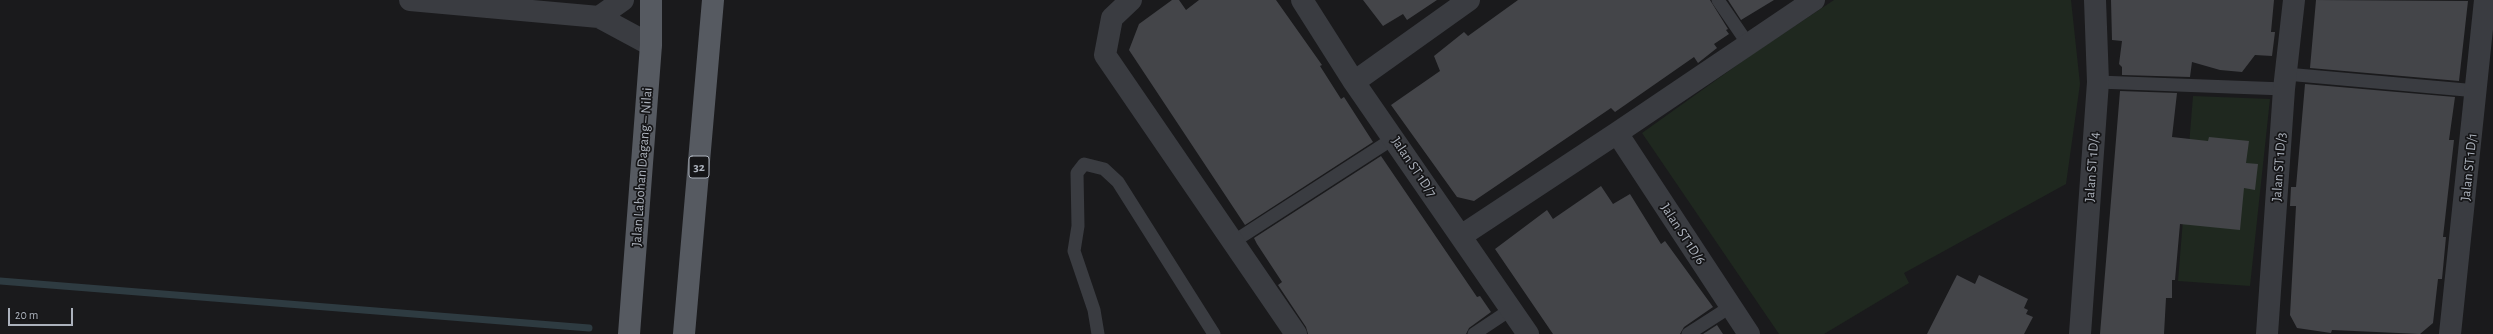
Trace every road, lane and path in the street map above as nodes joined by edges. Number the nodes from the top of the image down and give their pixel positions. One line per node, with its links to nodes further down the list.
1 (410, 0): 13 (street)
2 (623, 0): 13 (street)
3 (651, 0): 15 (main road, Jalan Labohan Dagang ‒ Nilai)
4 (713, 0): 27 (main road, 32)
5 (1131, 0): 23 (street)
6 (1302, 0): 17 (street, Jalan ST 1D/7)
7 (1469, 0): 17 (street)
8 (1718, 0): 14 (lane)
9 (1814, 0): 14 (street)
10 (2095, 0): 18 (street, Jalan ST 1D/4)
11 (2294, 0): 16 (street, Jalan ST 1D/3)
12 (2486, 0): 19 (street, Jalan ST 1D/1)
13 (599, 17): 15 (street)
14 (1748, 44): 20 (street)
15 (651, 45): 26 (main road, Jalan Labohan Dagang ‒ Nilai)
16 (2285, 81): 18 (lane); 19 (lane); 36 (street, Jalan ST 1D/3)
17 (1354, 82): 21 (street, Jalan ST 1D/7)
18 (2098, 82): 35 (street, Jalan ST 1D/4)
19 (2477, 91): 37 (street, Jalan ST 1D/1)
20 (1617, 133): 22 (street); 24 (street, Jalan ST 1D/6)
21 (1394, 138): 22 (street, Jalan ST 1D/7); 23 (lane)
22 (1461, 236): 25 (street, Jalan ST 1D/7)
23 (1233, 242): 30 (street)
24 (1730, 306): 33 (lane); 34 (street, Jalan ST 1D/6)
25 (1510, 310): 31 (lane); 32 (street, Jalan ST 1D/7)
26 (628, 334)
27 (684, 334)
28 (1098, 334): 29 (lane)
29 (1214, 334)
30 (1296, 334)
31 (1474, 334)
32 (1528, 334)
33 (1688, 334)
34 (1749, 334)
35 (2080, 334)
36 (2268, 334)
37 (2450, 334)

